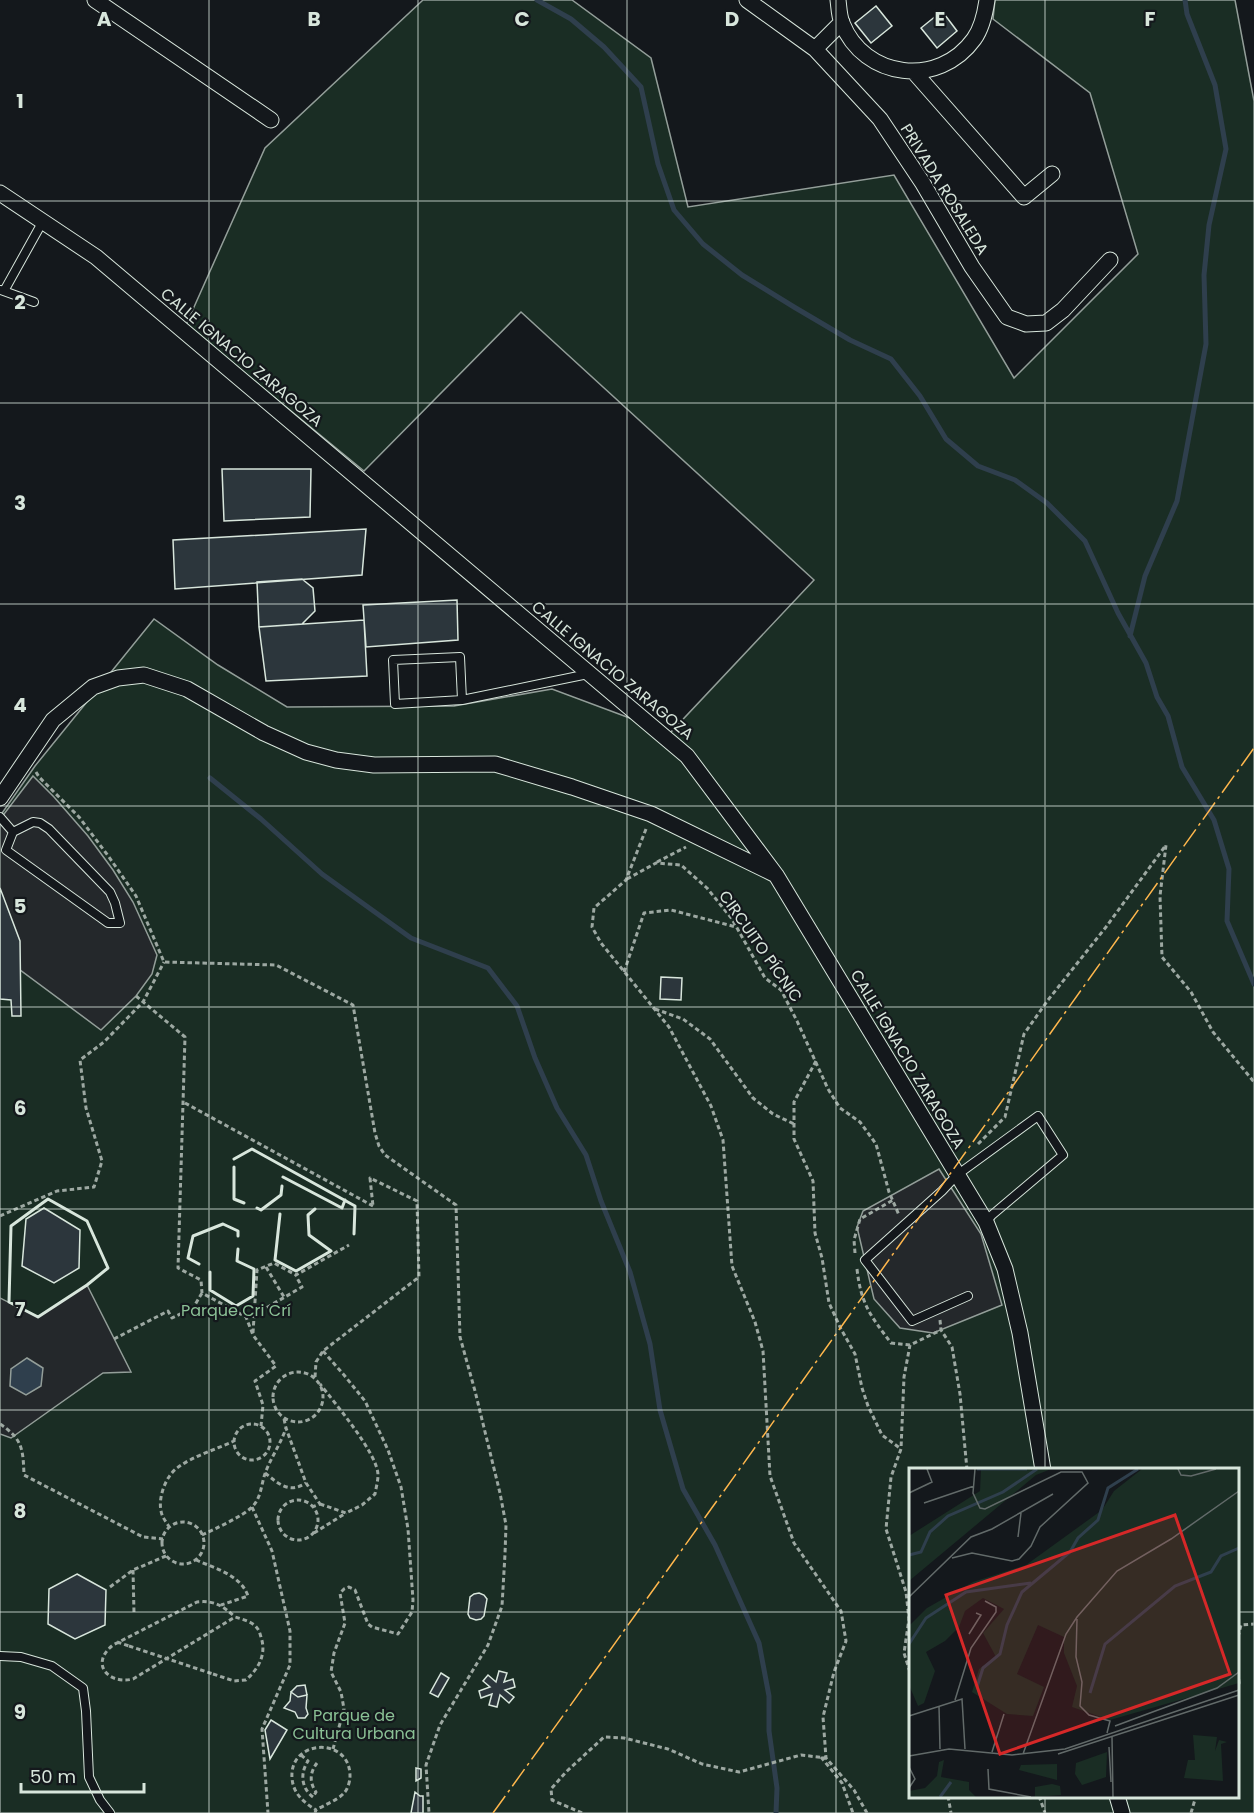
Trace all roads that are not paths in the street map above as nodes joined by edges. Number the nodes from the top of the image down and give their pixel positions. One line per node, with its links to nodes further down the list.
1 (95, 0): 8 (street)
2 (747, 0): 6 (street, PRIVADA ROSALEDA)
3 (838, 0): 5 (street)
4 (987, 0): 7 (street)
5 (842, 22): 6 (street); 7 (street)
6 (815, 49): 12 (street, PRIVADA ROSALEDA)
7 (914, 72): 9 (street)
8 (271, 120)
9 (1052, 174)
10 (0, 193): 11 (street, CALLE IGNACIO ZARAGOZA)
11 (43, 221): 13 (lane); 15 (street, CALLE IGNACIO ZARAGOZA)
12 (1110, 260)
13 (2, 291): 14 (lane)
14 (34, 302)
15 (588, 674): 16 (lane); 20 (street, CALLE IGNACIO ZARAGOZA)
16 (462, 700): 16 (lane)
17 (0, 798): 20 (street)
18 (0, 817): 19 (lane)
19 (13, 832): 19 (lane)
20 (776, 875): 21 (street, CALLE IGNACIO ZARAGOZA)
21 (957, 1175): 22 (street, CALLE IGNACIO ZARAGOZA); 22 (lane); 23 (lane)
22 (986, 1222): 24 (street, CALLE IGNACIO ZARAGOZA)
23 (968, 1296)
24 (1042, 1468)
25 (0, 1656): 27 (lane)
26 (1117, 1798): 28 (street)
27 (110, 1813)
28 (1122, 1813)

